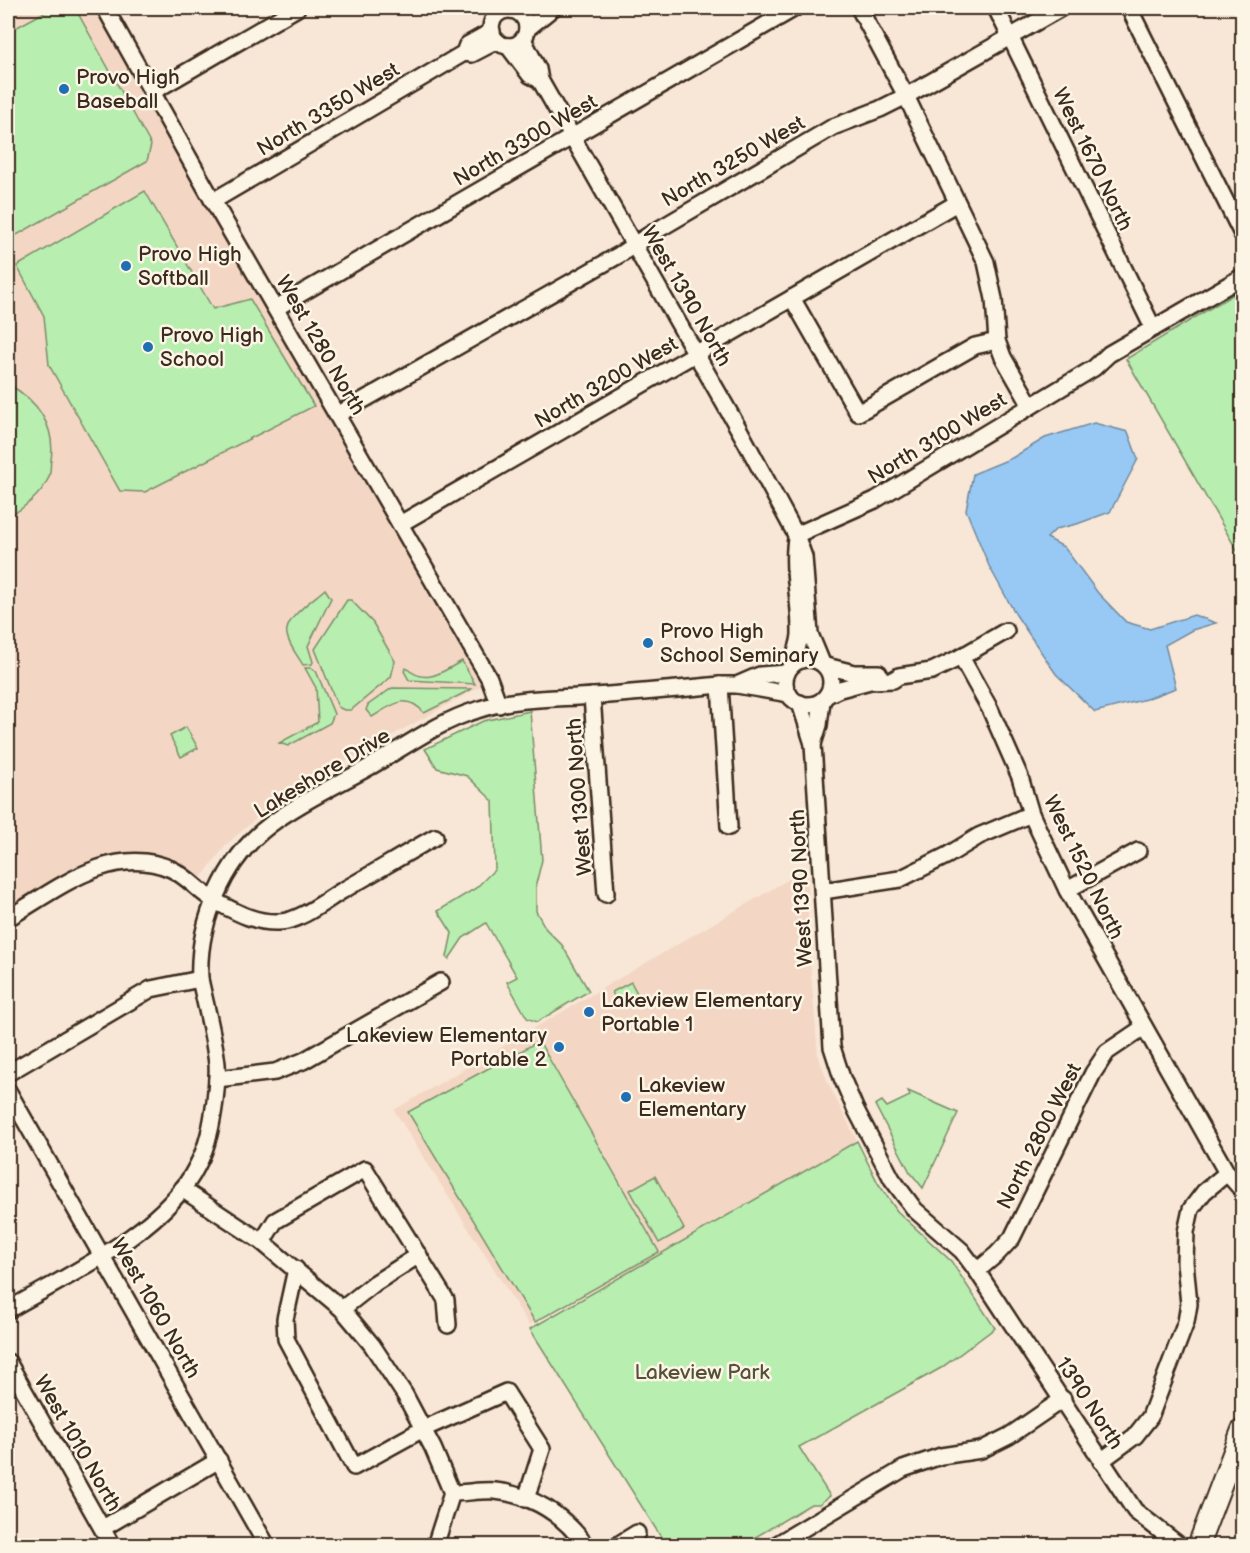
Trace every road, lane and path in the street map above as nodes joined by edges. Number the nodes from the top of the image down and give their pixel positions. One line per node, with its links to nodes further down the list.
1 (105, 8): 13 (street, West 1280 North)
2 (297, 8): 13 (street)
3 (553, 8): 9 (street)
4 (795, 8): 15 (street, North 3300 West)
5 (859, 8): 14 (street)
6 (996, 8): 11 (street, West 1670 North)
7 (1061, 8): 11 (street, North 3250 West)
8 (1129, 8): 18 (street)
9 (519, 18): 10 (street); 10 (street); 12 (street, West 1390 North)
10 (496, 29): 12 (street, West 1390 North); 16 (street, North 3350 West)
11 (1010, 36): 14 (street, North 3250 West); 23 (street, West 1670 North)
12 (540, 80): 15 (street, West 1390 North)
13 (152, 92): 16 (street, West 1280 North)
14 (906, 96): 17 (street); 19 (street, North 3250 West)
15 (573, 136): 19 (street, West 1390 North); 22 (street, North 3300 West)
16 (213, 201): 22 (street, West 1280 North)
17 (957, 203): 21 (street, North 3200 West); 24 (street)
18 (1242, 234)
19 (634, 244): 25 (street, West 1390 North); 27 (street, North 3250 West)
20 (1242, 278): 23 (street, North 3100 West)
21 (792, 298): 24 (street); 25 (street, North 3200 West)
22 (276, 308): 27 (street, West 1280 North)
23 (1153, 328): 26 (street, North 3100 West)
24 (997, 341): 26 (street)
25 (696, 354): 28 (street, North 3200 West); 29 (street, West 1390 North)
26 (1030, 406): 29 (street, North 3100 West)
27 (337, 415): 28 (street, West 1280 North)
28 (400, 524): 40 (street, West 1280 North)
29 (796, 535): 32 (street, West 1390 North); 33 (street)
30 (1006, 631): 31 (street)
31 (961, 657): 34 (street); 42 (street, West 1520 North)
32 (824, 665): 33 (street); 34 (street); 38 (street)
33 (789, 670): 35 (street, Lakeshore Drive); 39 (street)
34 (899, 676): 38 (street)
35 (737, 685): 36 (street, Lakeshore Drive); 39 (street, Lakeshore Drive)
36 (720, 686): 37 (street, Lakeshore Drive); 43 (street)
37 (592, 696): 40 (street, Lakeshore Drive); 48 (street, West 1300 North)
38 (824, 698): 39 (street); 41 (street, West 1390 North)
39 (795, 699): 41 (street, West 1390 North)
40 (499, 705): 49 (street, Lakeshore Drive)
41 (813, 744): 47 (street, West 1390 North)
42 (1031, 814): 46 (street, West 1520 North); 47 (street)
43 (729, 827)
44 (435, 837): 49 (street)
45 (1138, 851): 46 (street)
46 (1066, 890): 53 (street, West 1520 North)
47 (823, 891): 64 (street, West 1390 North)
48 (606, 894)
49 (215, 901): 50 (street); 51 (street, Lakeshore Drive)
50 (8, 918)
51 (201, 980): 54 (street); 55 (street, Lakeshore Drive)
52 (441, 982): 55 (street)
53 (1144, 1027): 57 (street, West 1520 North); 64 (street, North 2800 West)
54 (8, 1073)
55 (217, 1079): 58 (street, Lakeshore Drive)
56 (8, 1091): 61 (street, West 1060 North)
57 (1227, 1173): 59 (street, West 1520 North); 73 (street)
58 (182, 1189): 60 (street); 61 (street, Lakeshore Drive)
59 (1242, 1190)
60 (262, 1242): 62 (street); 63 (street)
61 (102, 1255): 66 (street, Lakeshore Drive); 72 (street, West 1060 North)
62 (419, 1255): 65 (street); 67 (street)
63 (296, 1269): 65 (street); 70 (street)
64 (977, 1271): 69 (street, 1390 North)
65 (342, 1309): 70 (street)
66 (8, 1310)
67 (448, 1325)
68 (8, 1362): 76 (street, West 1010 North)
69 (1063, 1399): 73 (street, 1390 North); 83 (street)
70 (423, 1429): 74 (street); 75 (street)
71 (1242, 1430): 85 (main road)
72 (219, 1460): 76 (street); 79 (street, West 1060 North)
73 (1101, 1461): 84 (street, 1390 North)
74 (452, 1493): 75 (street); 80 (street)
75 (526, 1499): 81 (street)
76 (103, 1528): 78 (street, West 1010 North)
77 (637, 1533): 82 (street)
78 (112, 1545)
79 (267, 1545)
80 (435, 1545)
81 (586, 1545)
82 (616, 1545)
83 (774, 1545)
84 (1180, 1545)
85 (1198, 1545)

